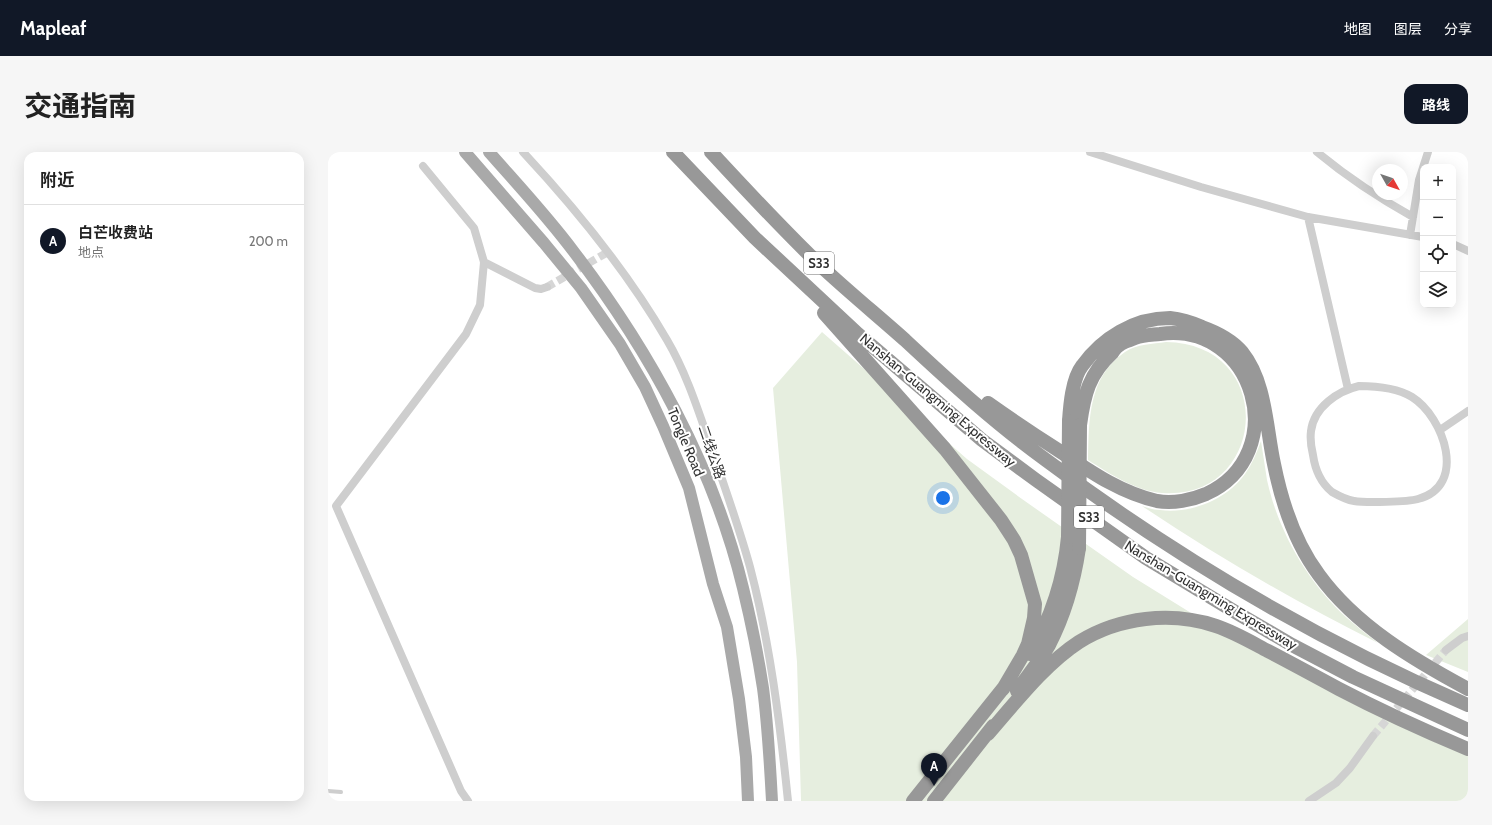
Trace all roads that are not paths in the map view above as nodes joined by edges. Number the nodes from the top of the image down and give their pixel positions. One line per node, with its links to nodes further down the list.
1 (466, 152): 36 (main road, Tongle Road)
2 (490, 152): 37 (main road, Tongle Road)
3 (523, 152): 38 (street, 二线公路)
4 (673, 152): 14 (highway, Nanshan-Guangming Expressway / S33)
5 (711, 152): 19 (highway, Nanshan-Guangming Expressway / S33)
6 (1090, 152): 10 (street)
7 (1317, 152): 11 (street)
8 (1428, 152): 11 (street)
9 (423, 166): 17 (street)
10 (1308, 217): 12 (street); 20 (street)
11 (1413, 217): 12 (street)
12 (1410, 235): 13 (street)
13 (1420, 237)
14 (755, 238): 26 (highway); 29 (highway, Nanshan-Guangming Expressway / S33)
15 (1456, 245): 16 (street)
16 (1468, 251)
17 (484, 262): 18 (street); 35 (street)
18 (547, 287)
19 (934, 366): 22 (highway); 28 (highway, Nanshan-Guangming Expressway / S33)
20 (1348, 389): 23 (street); 23 (street)
21 (1468, 411): 23 (street)
22 (1074, 423): 26 (highway, bridge); 27 (highway); 30 (highway, bridge)
23 (1440, 430)
24 (1468, 636): 25 (street)
25 (1446, 650)
26 (1003, 689): 39 (highway)
27 (1468, 689)
28 (1468, 705)
29 (1468, 730)
30 (988, 734): 32 (highway); 40 (highway)
31 (1373, 736): 41 (street)
32 (1468, 749)
33 (328, 791): 34 (lane)
34 (341, 792)
35 (468, 801)
36 (748, 801)
37 (772, 801)
38 (788, 801)
39 (913, 801)
40 (934, 801)
41 (1310, 801)

